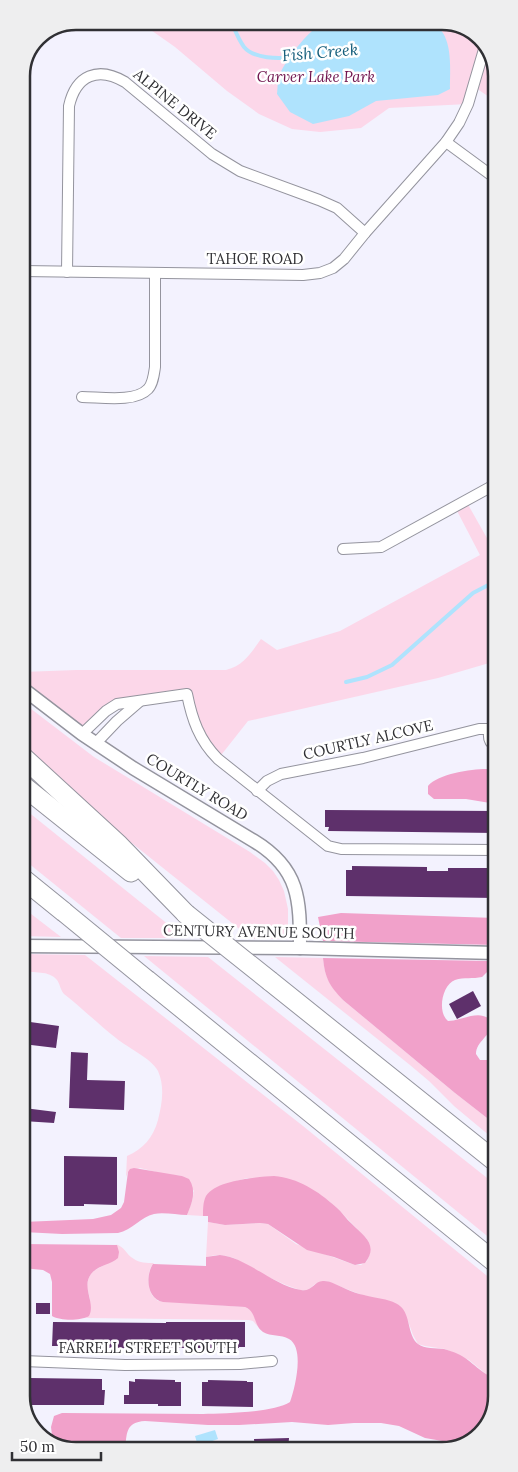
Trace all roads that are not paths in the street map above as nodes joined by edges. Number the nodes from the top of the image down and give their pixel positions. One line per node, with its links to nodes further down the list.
1 (483, 54): 2 (street, TAHOE ROAD)
2 (446, 142): 3 (street); 4 (street, TAHOE ROAD)
3 (488, 173)
4 (366, 232): 6 (street, ALPINE DRIVE); 7 (street, TAHOE ROAD)
5 (30, 271): 6 (street, TAHOE ROAD)
6 (67, 272): 7 (street, TAHOE ROAD)
7 (155, 273): 8 (street)
8 (82, 397)
9 (488, 489): 10 (street)
10 (342, 549)
11 (30, 694): 14 (street, COURTLY ROAD)
12 (138, 702): 14 (street); 15 (street); 17 (street)
13 (488, 728): 17 (street, COURTLY ALCOVE)
14 (82, 734): 15 (street, COURTLY ROAD)
15 (96, 743): 25 (street, COURTLY ROAD)
16 (30, 763): 23 (highway)
17 (257, 790): 19 (street)
18 (30, 792): 23 (highway)
19 (488, 850)
20 (30, 884): 22 (highway)
21 (30, 891): 22 (highway)
22 (64, 912): 28 (highway, bridge)
23 (186, 914): 27 (highway, bridge)
24 (30, 946): 25 (street, CENTURY AVENUE SOUTH)
25 (300, 948): 26 (street, CENTURY AVENUE SOUTH)
26 (488, 952)
27 (488, 1156)
28 (488, 1257)
29 (30, 1361): 30 (street, FARRELL STREET SOUTH)
30 (272, 1361)

